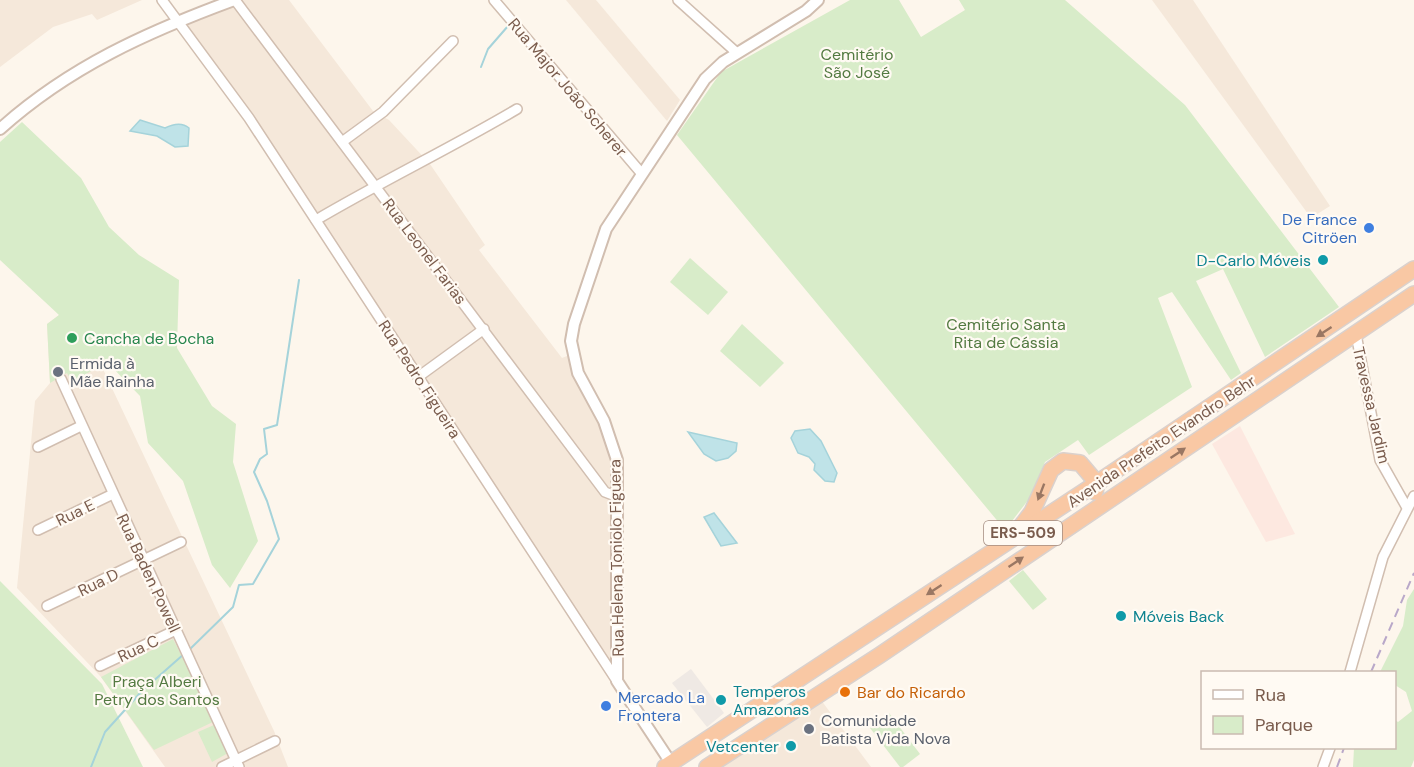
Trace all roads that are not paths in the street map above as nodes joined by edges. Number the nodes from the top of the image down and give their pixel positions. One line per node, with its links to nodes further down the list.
1 (162, 0): 6 (street, Rua Pedro Figueira)
2 (234, 0): 6 (street); 11 (street, Rua Leonel Farias)
3 (494, 0): 12 (street, Rua Major João Scherer)
4 (678, 0): 8 (street)
5 (818, 0): 8 (street, Rua Helena Toniolo Figuera)
6 (179, 20): 10 (street); 14 (street, Rua Pedro Figueira)
7 (453, 42): 11 (street)
8 (736, 53): 12 (street, Rua Helena Toniolo Figuera)
9 (517, 109): 13 (street)
10 (0, 129)
11 (342, 142): 13 (street, Rua Leonel Farias)
12 (642, 174): 27 (street, Rua Helena Toniolo Figuera)
13 (375, 185): 14 (street); 18 (street, Rua Leonel Farias)
14 (316, 220): 20 (street, Rua Pedro Figueira)
15 (1414, 269): 24 (highway, Avenida Prefeito Evandro Behr / ERS-509, one-way to 24)
16 (1414, 282): 17 (highway)
17 (1410, 296): 19 (highway, Avenida Prefeito Evandro Behr / ERS-509)
18 (484, 329): 20 (street); 27 (street, Rua Leonel Farias)
19 (1356, 334): 28 (street, Travessa Jardim); 34 (highway, Avenida Prefeito Evandro Behr / ERS-509, one-way to 19)
20 (418, 377): 38 (street, Rua Pedro Figueira)
21 (61, 379): 22 (street, Rua Baden Powell)
22 (81, 426): 23 (street); 25 (street, Rua Baden Powell)
23 (38, 447)
24 (1097, 483): 30 (highway, Avenida Prefeito Evandro Behr / ERS-509); 30 (highway, one-way to 30); 34 (highway)
25 (113, 494): 29 (street, Rua E); 32 (street, Rua Baden Powell)
26 (1414, 496): 28 (street)
27 (618, 497): 38 (street, Rua Helena Toniolo Figuera)
28 (1406, 506): 37 (street)
29 (38, 530)
30 (1011, 540): 42 (highway, Avenida Prefeito Evandro Behr / ERS-509, one-way to 42)
31 (181, 542): 32 (street, Rua D)
32 (143, 560): 33 (street, Rua D); 35 (street, Rua Baden Powell)
33 (47, 606)
34 (916, 629): 45 (highway, Avenida Prefeito Evandro Behr / ERS-509)
35 (176, 630): 36 (street, Rua C); 41 (street, Rua Baden Powell)
36 (100, 666)
37 (1350, 671)
38 (617, 681): 42 (street, Rua Pedro Figueira)
39 (275, 741): 41 (street)
40 (1330, 749): 43 (street)
41 (237, 764): 44 (street)
42 (668, 765)
43 (1328, 765)
44 (222, 767)
45 (707, 767)

